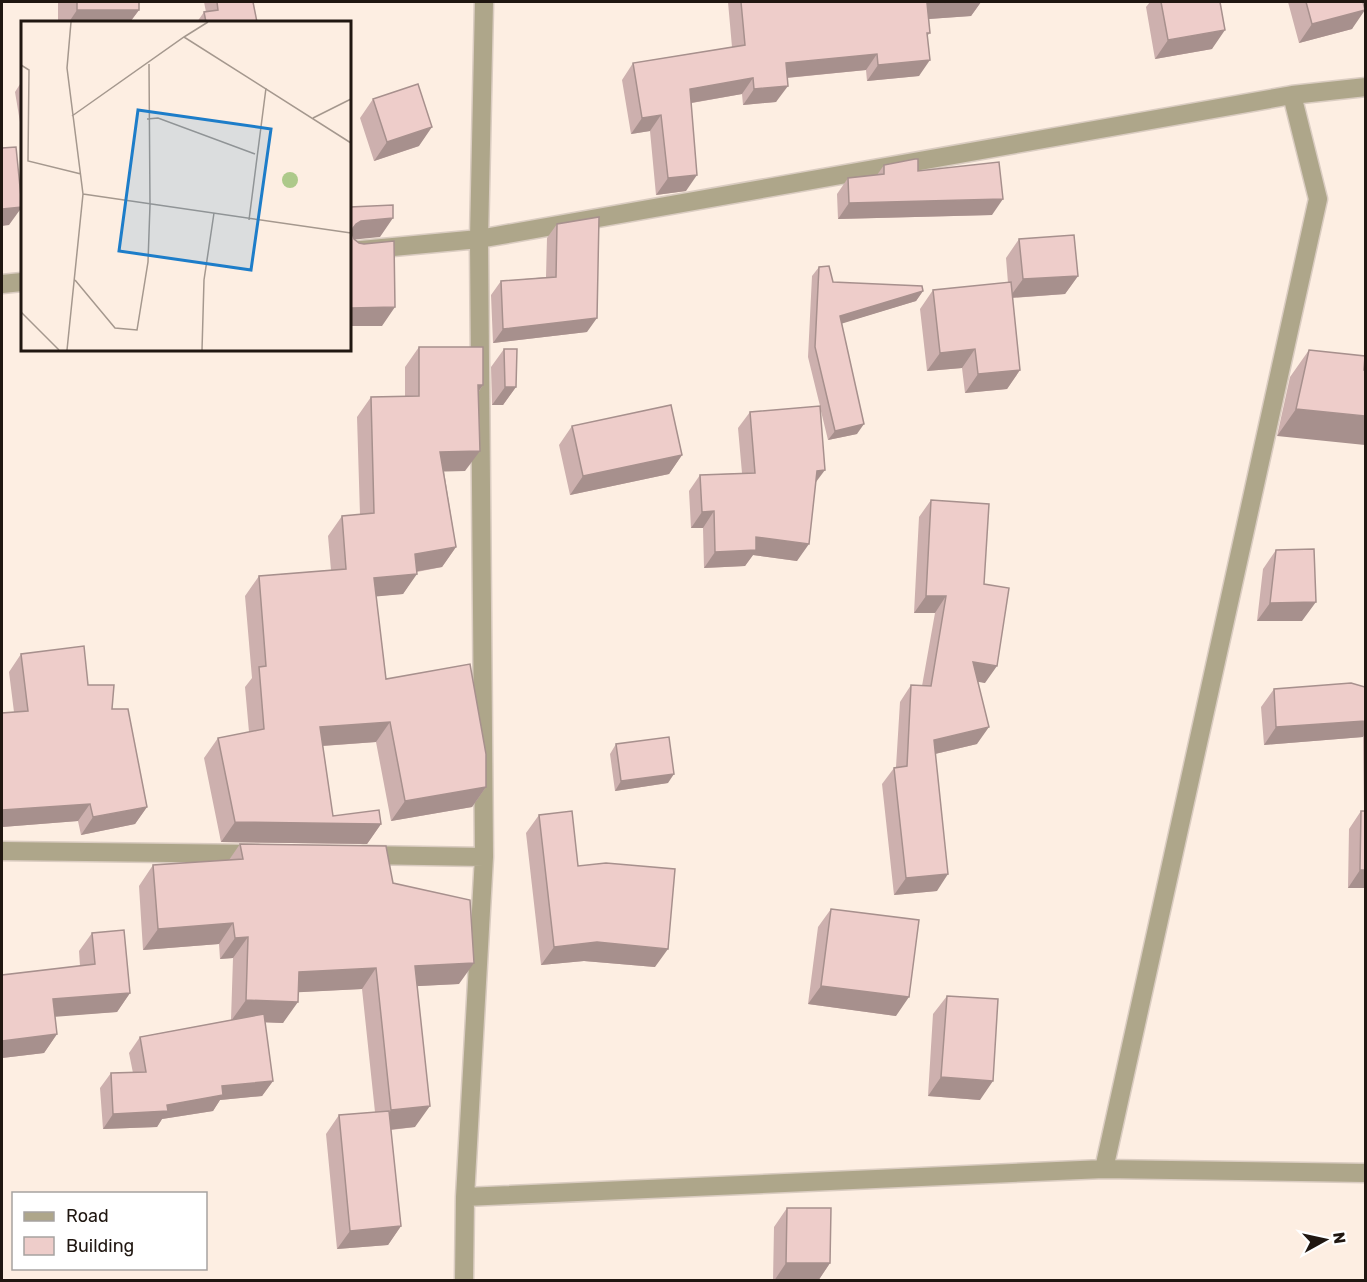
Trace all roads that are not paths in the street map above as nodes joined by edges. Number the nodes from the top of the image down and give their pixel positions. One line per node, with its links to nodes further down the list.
1 (484, 2): 4 (street)
2 (1365, 87): 3 (street)
3 (1292, 95): 4 (street); 12 (street)
4 (479, 239): 5 (street); 11 (street)
5 (351, 251)
6 (21, 282): 7 (street)
7 (2, 284)
8 (2, 851): 9 (street)
9 (272, 854)
10 (343, 855): 11 (street)
11 (484, 857): 14 (street)
12 (1104, 1169): 13 (street); 14 (street)
13 (1365, 1173)
14 (465, 1197): 15 (street)
15 (464, 1281)

